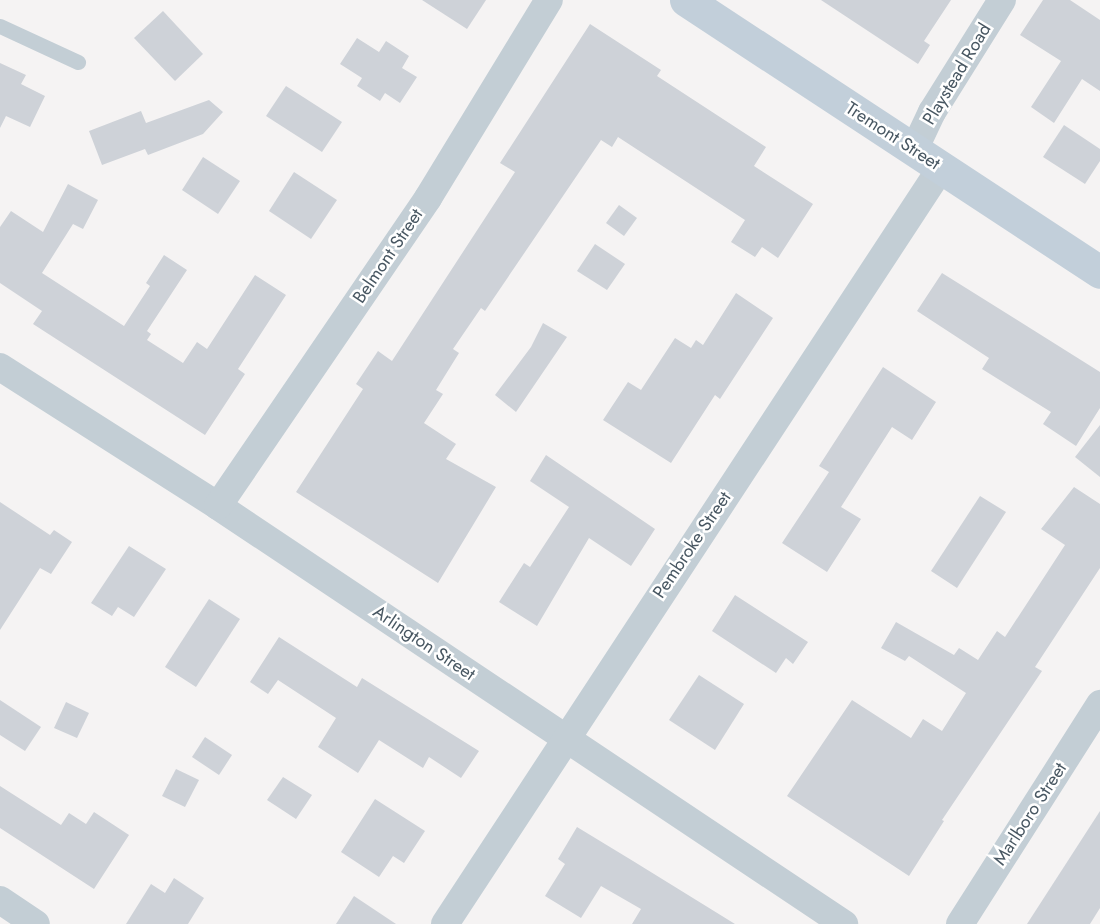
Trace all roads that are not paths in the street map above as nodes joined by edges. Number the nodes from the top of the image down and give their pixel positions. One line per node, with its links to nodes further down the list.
1 (549, 0): 10 (street, Belmont Street)
2 (686, 0): 6 (main road, Tremont Street)
3 (1002, 0): 6 (street, Playstead Road)
4 (0, 26): 5 (lane)
5 (78, 62)
6 (914, 150): 7 (main road, Tremont Street)
7 (941, 168): 8 (main road, Tremont Street); 12 (street, Pembroke Street)
8 (1100, 272)
9 (0, 367): 10 (street, Arlington Street)
10 (218, 506): 12 (street, Arlington Street)
11 (1100, 704): 17 (street, Marlboro Street)
12 (565, 737): 15 (street, Pembroke Street); 16 (street, Arlington Street)
13 (0, 900): 14 (street)
14 (36, 924)
15 (445, 924)
16 (844, 924)
17 (960, 924)

